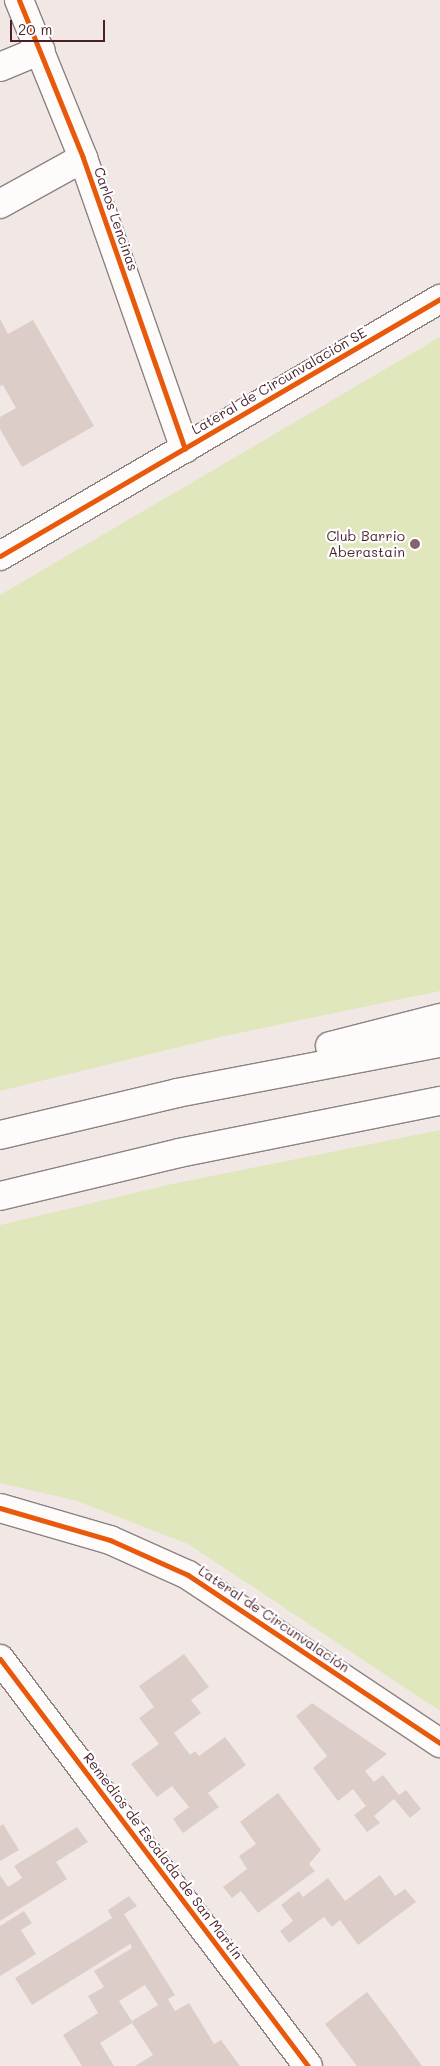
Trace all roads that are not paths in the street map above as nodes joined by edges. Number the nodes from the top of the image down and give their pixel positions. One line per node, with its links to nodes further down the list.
1 (19, 0): 2 (main road, Carlos Lencinas)
2 (41, 50): 3 (main road); 4 (main road, Carlos Lencinas)
3 (0, 67)
4 (83, 158): 5 (main road); 7 (main road, Carlos Lencinas)
5 (0, 204)
6 (440, 299): 7 (main road, Lateral de Circunvalación SE)
7 (185, 449): 8 (main road, Lateral de Circunvalación SE)
8 (0, 556)
9 (440, 1018): 11 (main road)
10 (440, 1042): 11 (main road)
11 (177, 1093): 13 (main road)
12 (440, 1101): 14 (main road)
13 (0, 1135)
14 (0, 1196)
15 (5, 1512): 17 (main road, Lateral de Circunvalación)
16 (0, 1659): 18 (main road, Remedios de Escalada de San Martín)
17 (440, 1743)
18 (308, 2066)

